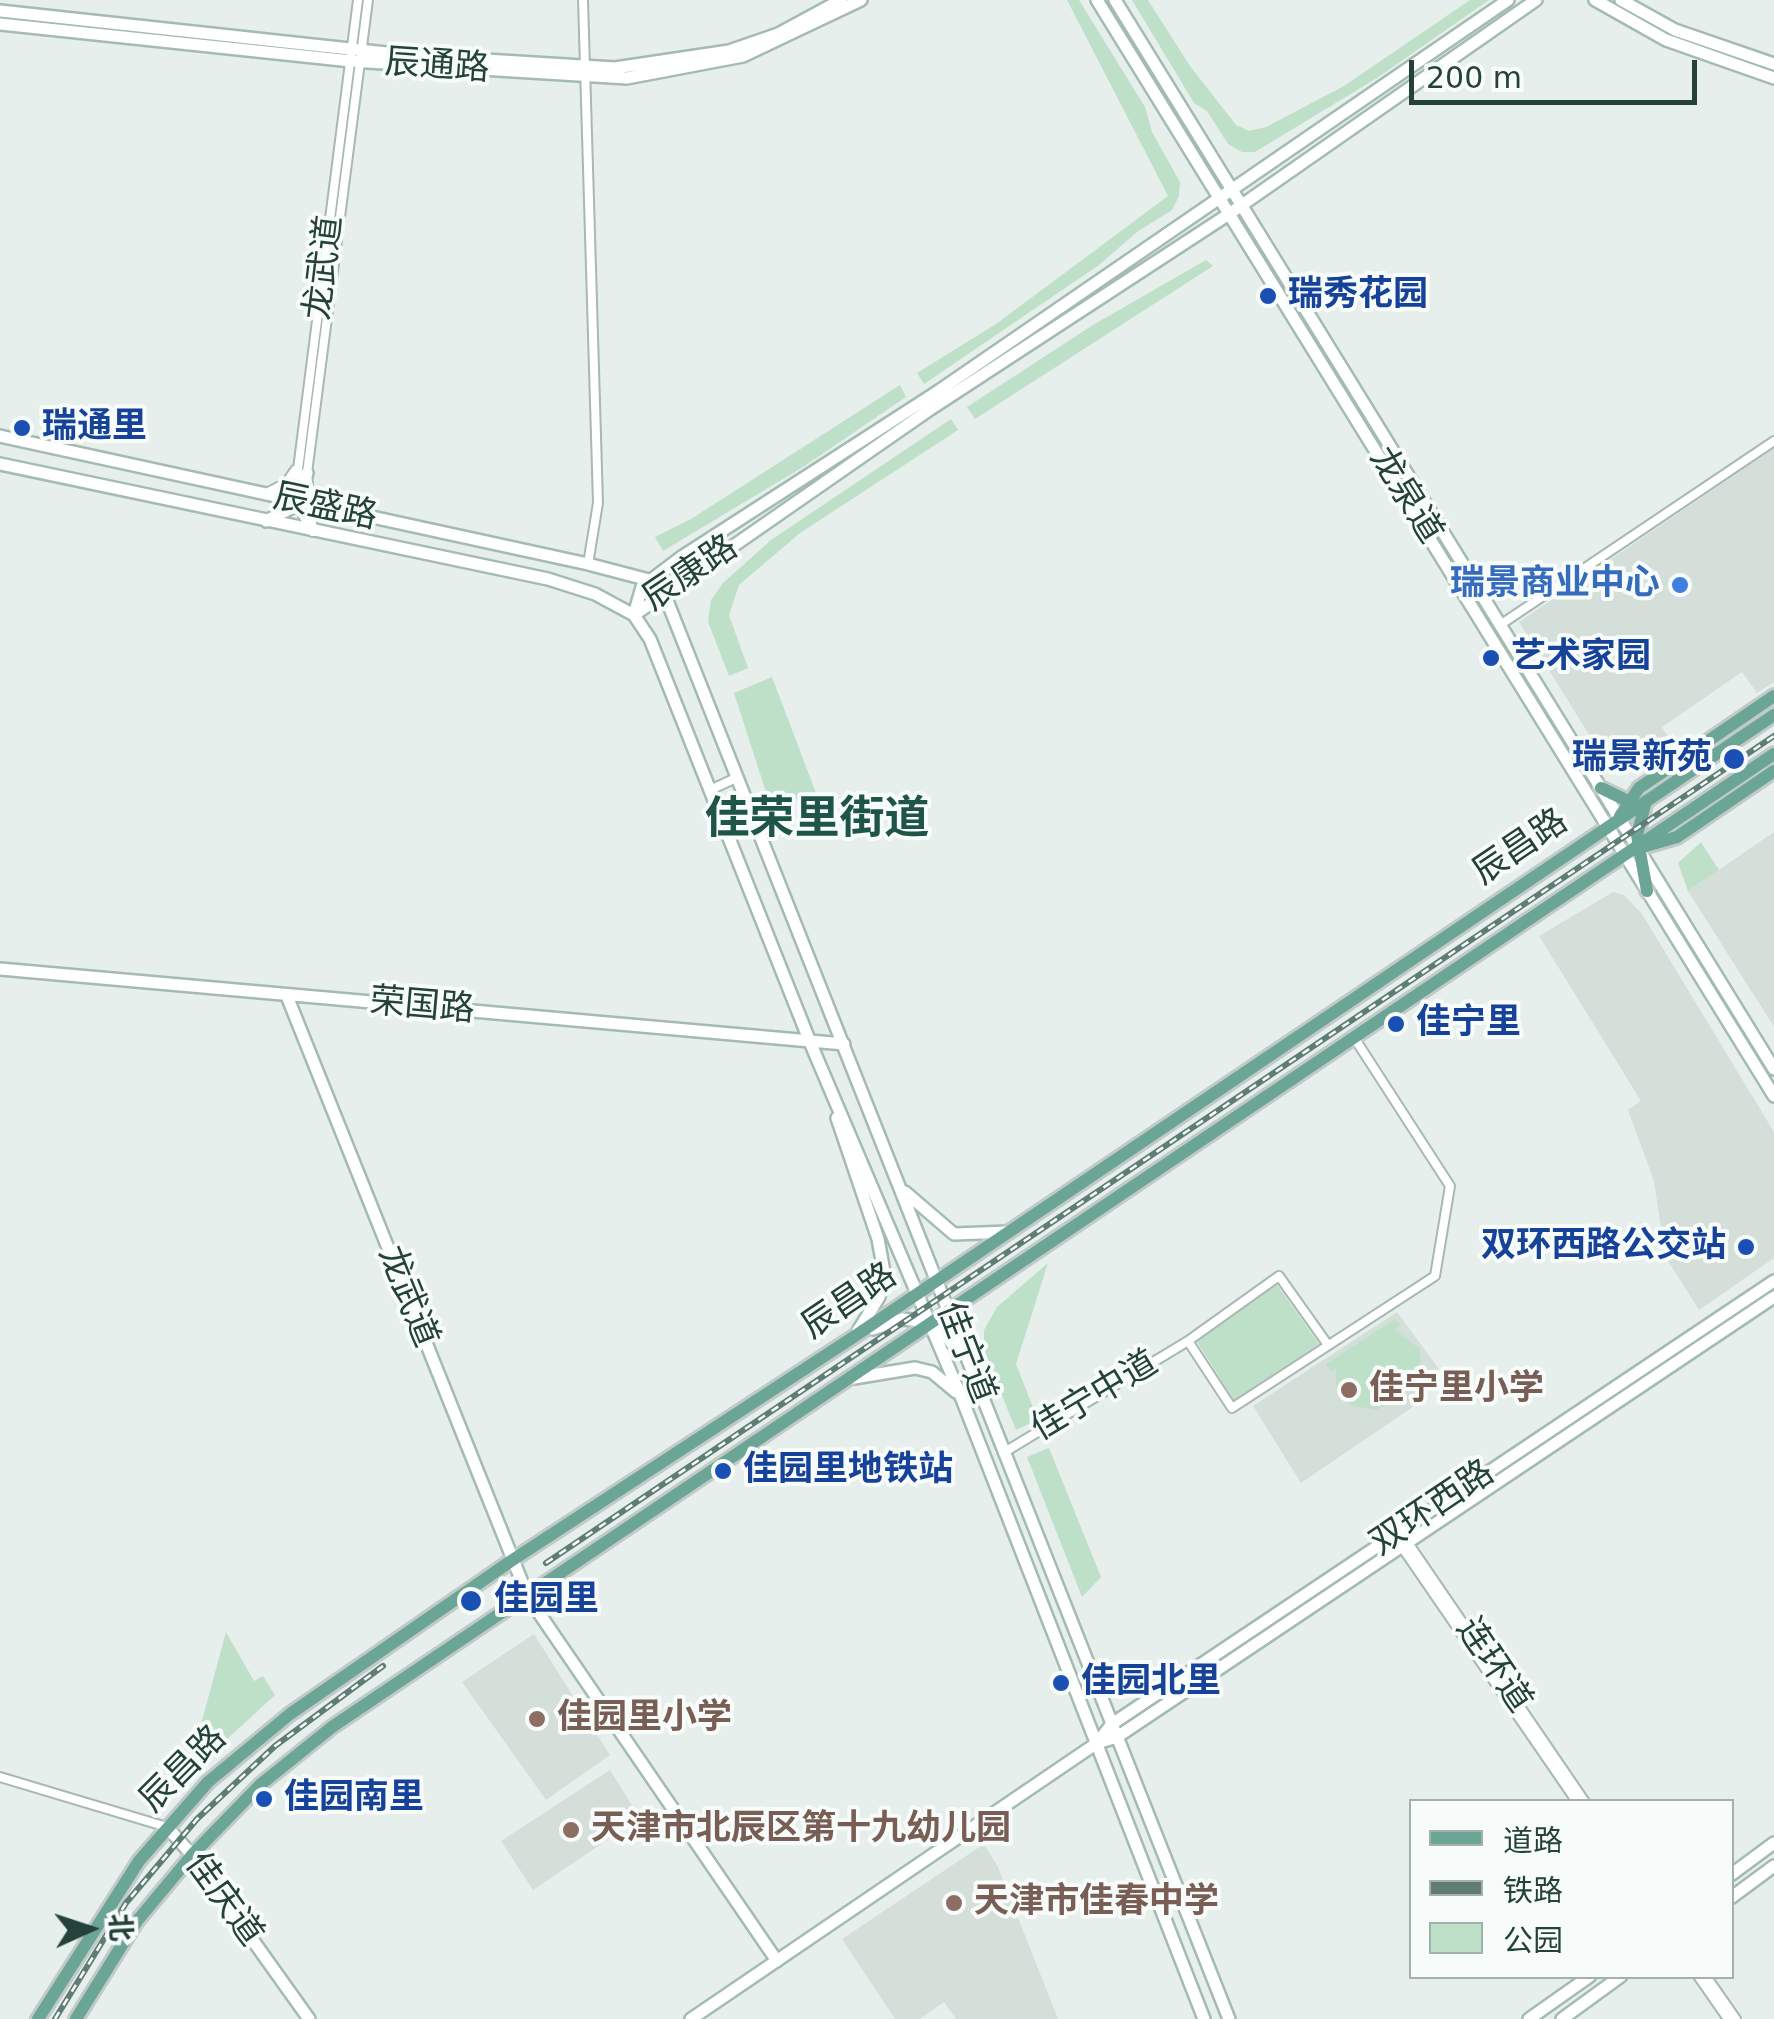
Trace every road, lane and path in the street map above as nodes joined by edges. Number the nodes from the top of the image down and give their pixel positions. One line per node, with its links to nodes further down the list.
1 (358, 0): 14 (street, 龙武道)
2 (368, 0): 14 (street)
3 (583, 0): 16 (street)
4 (840, 0): 16 (street, 辰通路)
5 (861, 0): 16 (street, 辰通路)
6 (1097, 0): 19 (street, 龙泉道)
7 (1115, 0): 18 (street, 龙泉道)
8 (1508, 0): 18 (street, 辰康路)
9 (1536, 0): 20 (street, 辰康路)
10 (1595, 0): 17 (street)
11 (1621, 0): 15 (street)
12 (0, 11): 14 (street, 辰通路)
13 (0, 24): 14 (street, 辰通路)
14 (356, 55): 16 (street, 辰通路); 24 (street, 龙武道); 26 (street)
15 (1774, 64)
16 (587, 73): 31 (street)
17 (1774, 78)
18 (1233, 190): 19 (street, 辰康路); 20 (street, 龙泉道)
19 (1220, 200): 21 (street, 龙泉道); 32 (street, 辰康路)
20 (1242, 205): 21 (street, 辰康路); 35 (street, 龙泉道)
21 (1229, 214): 33 (street, 辰康路); 35 (street, 龙泉道)
22 (0, 436): 27 (street, 辰盛路)
23 (1774, 441): 35 (street)
24 (298, 461): 27 (street); 28 (street, 龙武道)
25 (0, 464): 29 (street, 辰盛路)
26 (308, 473): 28 (street)
27 (258, 494): 28 (street, 辰盛路)
28 (302, 503): 29 (street); 30 (street); 31 (street, 辰盛路)
29 (262, 522): 30 (street, 辰盛路)
30 (313, 532): 34 (street, 辰盛路)
31 (588, 564): 32 (street, 辰盛路)
32 (649, 580): 33 (street, 佳宁道); 34 (street, 辰康路)
33 (664, 594): 34 (street, 辰康路); 40 (street, 佳宁道)
34 (634, 615): 41 (street, 佳宁道)
35 (1495, 629): 42 (street, 龙泉道)
36 (1774, 696): 44 (main road)
37 (1774, 715): 43 (main road, 辰昌路)
38 (1774, 754): 47 (main road, 辰昌路)
39 (1774, 771): 48 (main road)
40 (736, 778): 41 (street); 55 (street, 佳宁道)
41 (710, 790): 54 (street, 佳宁道)
42 (1595, 792): 44 (main road); 45 (street)
43 (1647, 799): 44 (main road); 45 (main road, 辰昌路); 46 (main road)
44 (1626, 802): 45 (main road)
45 (1613, 822): 46 (street); 48 (street); 49 (street); 60 (main road, 辰昌路)
46 (1637, 824): 47 (street); 48 (main road)
47 (1671, 826): 48 (main road, 辰昌路)
48 (1638, 848): 49 (main road, 辰昌路); 50 (main road); 56 (street)
49 (1626, 857): 50 (street); 53 (main road, 辰昌路)
50 (1647, 891): 58 (street)
51 (0, 969): 52 (street, 荣国路)
52 (287, 996): 54 (street, 荣国路); 76 (street, 龙武道)
53 (1355, 1039): 65 (main road, 辰昌路); 69 (street, 佳宁中道)
54 (810, 1042): 55 (street, 荣国路); 57 (street, 佳宁道)
55 (844, 1044): 59 (street, 佳宁道)
56 (1774, 1070)
57 (832, 1094): 63 (street, 佳宁道); 67 (street)
58 (1774, 1096)
59 (900, 1187): 60 (street); 61 (street, 佳宁道)
60 (1009, 1232): 61 (main road, 辰昌路)
61 (937, 1280): 63 (main road, 辰昌路); 65 (street, 佳宁道)
62 (1774, 1281): 74 (street, 双环西路)
63 (917, 1293): 66 (street, 佳宁道); 67 (main road, 辰昌路)
64 (1774, 1298): 75 (street, 双环西路)
65 (949, 1311): 66 (main road, 辰昌路); 70 (street, 佳宁道)
66 (931, 1324): 67 (street); 70 (street); 71 (main road, 辰昌路); 72 (street, 佳宁道)
67 (852, 1338): 76 (main road, 辰昌路)
68 (1188, 1342): 69 (street, 佳宁中道); 69 (street, 佳宁中道); 73 (street, 佳宁中道)
69 (1328, 1345)
70 (974, 1378): 73 (street, 佳宁道)
71 (850, 1379): 72 (street); 77 (main road, 辰昌路)
72 (962, 1399): 80 (street, 佳宁道)
73 (1003, 1453): 78 (street, 佳宁道)
74 (1397, 1533): 75 (street, 连环道); 78 (street, 双环西路)
75 (1406, 1546): 79 (street, 双环西路); 82 (street, 连环道); 83 (street, 连环道)
76 (511, 1561): 77 (street, 龙武道); 84 (main road, 辰昌路)
77 (528, 1597): 86 (main road, 辰昌路); 90 (street, 龙武道)
78 (1112, 1724): 79 (street, 佳宁道); 80 (street, 双环西路)
79 (1118, 1737): 80 (street, 双环西路); 99 (street, 佳宁道)
80 (1096, 1743): 90 (street); 98 (street, 佳宁道)
81 (0, 1776): 84 (street, 佳庆道)
82 (1575, 1799)
83 (1583, 1799)
84 (168, 1827): 86 (street, 佳庆道); 95 (main road, 辰昌路)
85 (1774, 1843): 88 (street)
86 (192, 1855): 96 (main road, 辰昌路); 97 (street, 佳庆道)
87 (1774, 1866): 89 (street)
88 (1734, 1873)
89 (1734, 1896)
90 (777, 1960): 94 (street)
91 (1586, 1979): 100 (street)
92 (1617, 1979): 101 (street)
93 (1704, 1979): 102 (street)
94 (698, 2017)
95 (38, 2019)
96 (76, 2019)
97 (308, 2019)
98 (1204, 2019)
99 (1229, 2019)
100 (1530, 2019)
101 (1562, 2019)
102 (1732, 2019)

